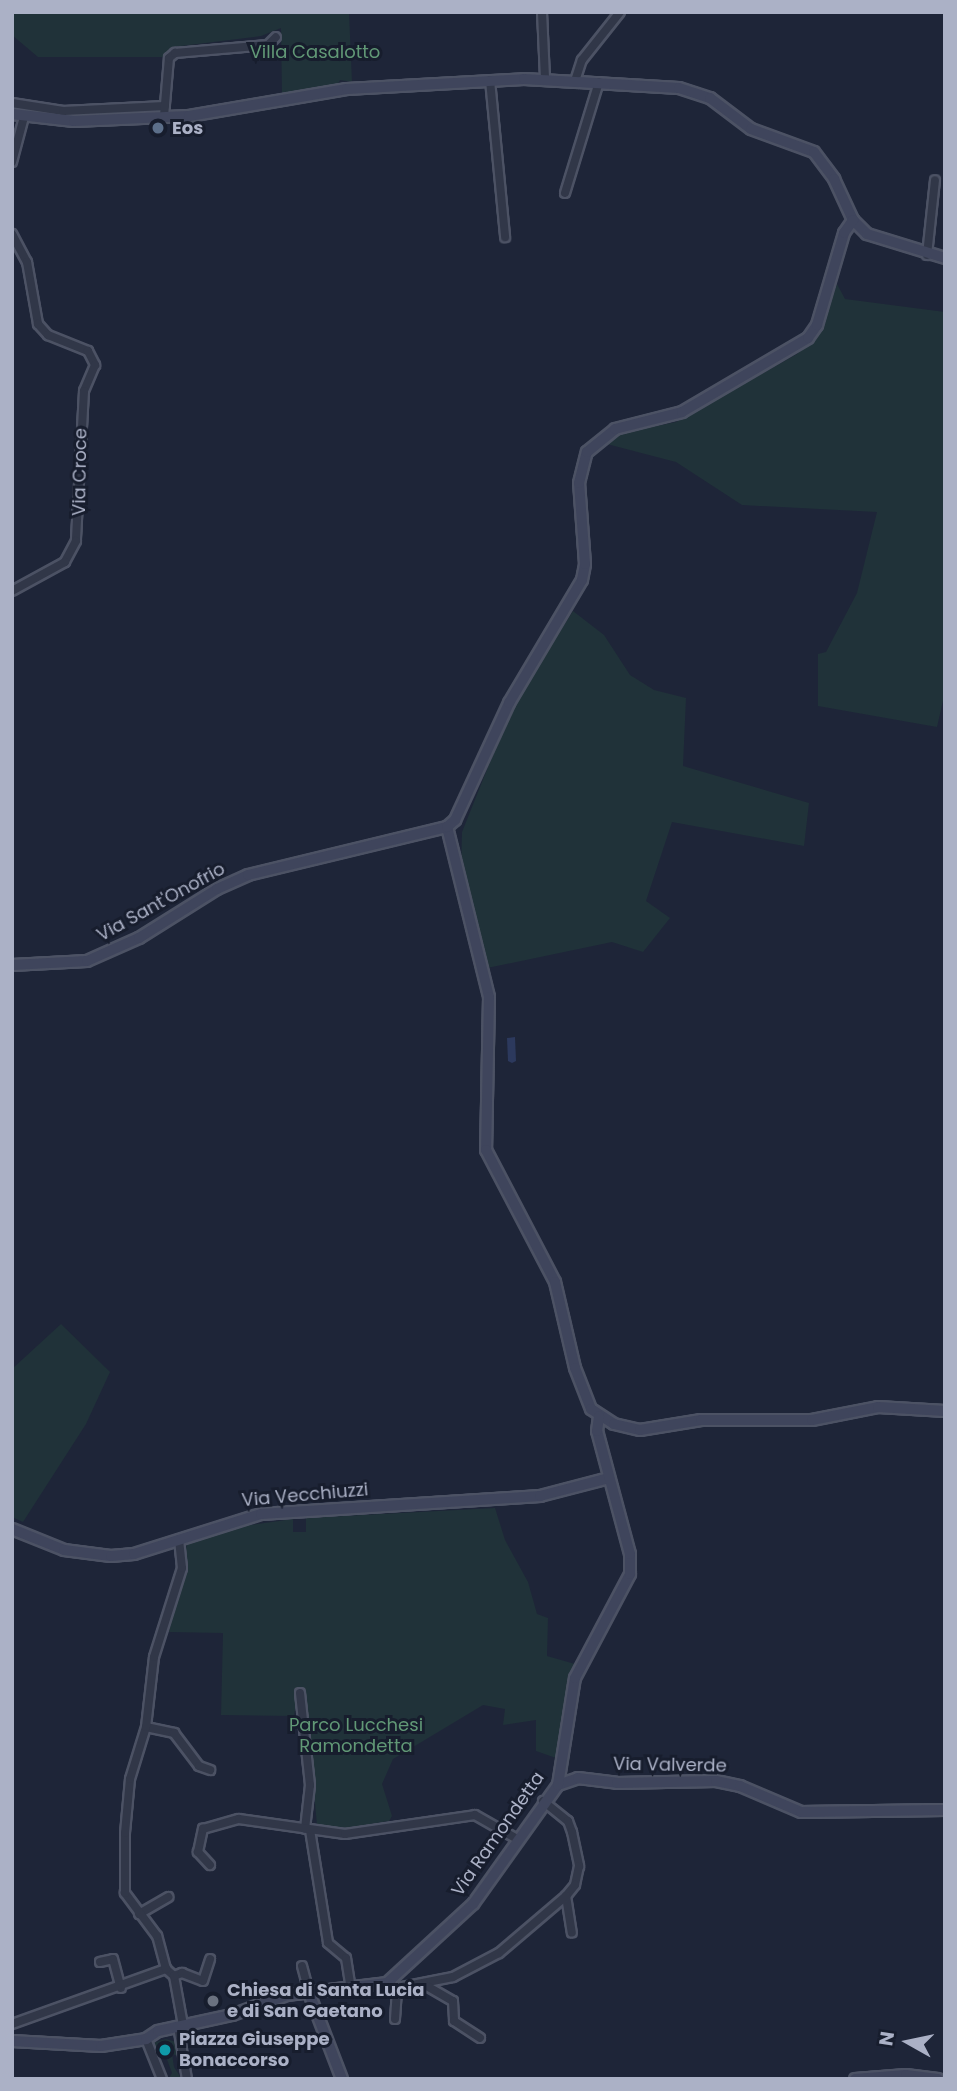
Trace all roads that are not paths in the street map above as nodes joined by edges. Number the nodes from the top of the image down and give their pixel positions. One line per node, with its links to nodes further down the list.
1 (542, 12): 4 (street)
2 (620, 12): 6 (street)
3 (276, 37): 9 (street)
4 (545, 79): 5 (street); 6 (street)
5 (491, 80): 9 (street); 16 (street)
6 (575, 81): 7 (street)
7 (599, 82): 13 (street); 14 (street)
8 (12, 103): 9 (street)
9 (165, 111): 10 (street)
10 (18, 115): 11 (street)
11 (12, 162)
12 (935, 180): 17 (street)
13 (565, 193)
14 (853, 220): 17 (street); 20 (street)
15 (12, 234): 19 (street, Via Croce)
16 (505, 237)
17 (927, 255): 18 (street)
18 (945, 258)
19 (12, 591)
20 (447, 827): 21 (street, Via Sant'Onofrio); 23 (street, Via Ramondetta)
21 (12, 965)
22 (945, 1411): 23 (street)
23 (598, 1416): 24 (street, Via Ramondetta)
24 (609, 1478): 26 (street, Via Vecchiuzzi); 30 (street, Via Ramondetta)
25 (12, 1530): 26 (street, Via Vecchiuzzi)
26 (179, 1539): 28 (street)
27 (300, 1693): 33 (street)
28 (146, 1727): 29 (street); 38 (street)
29 (210, 1770)
30 (558, 1785): 31 (street, Via Ramondetta); 32 (street, Via Valverde)
31 (543, 1801): 34 (street, Via Ramondetta); 36 (street)
32 (945, 1810)
33 (307, 1829): 34 (street); 35 (street); 48 (street)
34 (517, 1839): 46 (street, Via Ramondetta)
35 (210, 1865)
36 (566, 1896): 39 (street); 45 (street)
37 (168, 1897): 38 (street)
38 (139, 1914): 43 (street)
39 (572, 1933)
40 (210, 1959): 44 (street)
41 (100, 1962): 47 (street)
42 (302, 1966): 49 (street)
43 (166, 1969): 44 (street); 47 (street)
44 (174, 1976): 52 (street)
45 (425, 1985): 46 (street); 53 (street)
46 (392, 1986): 48 (street); 50 (street)
47 (121, 1988): 51 (street)
48 (351, 1989): 49 (street)
49 (309, 1993): 52 (street); 58 (street)
50 (395, 2019)
51 (12, 2024)
52 (181, 2025): 54 (street); 57 (street)
53 (480, 2038)
54 (146, 2039): 55 (street); 56 (street)
55 (12, 2041)
56 (162, 2079)
57 (187, 2079)
58 (342, 2079)
59 (855, 2079): 60 (street)
60 (938, 2079)

